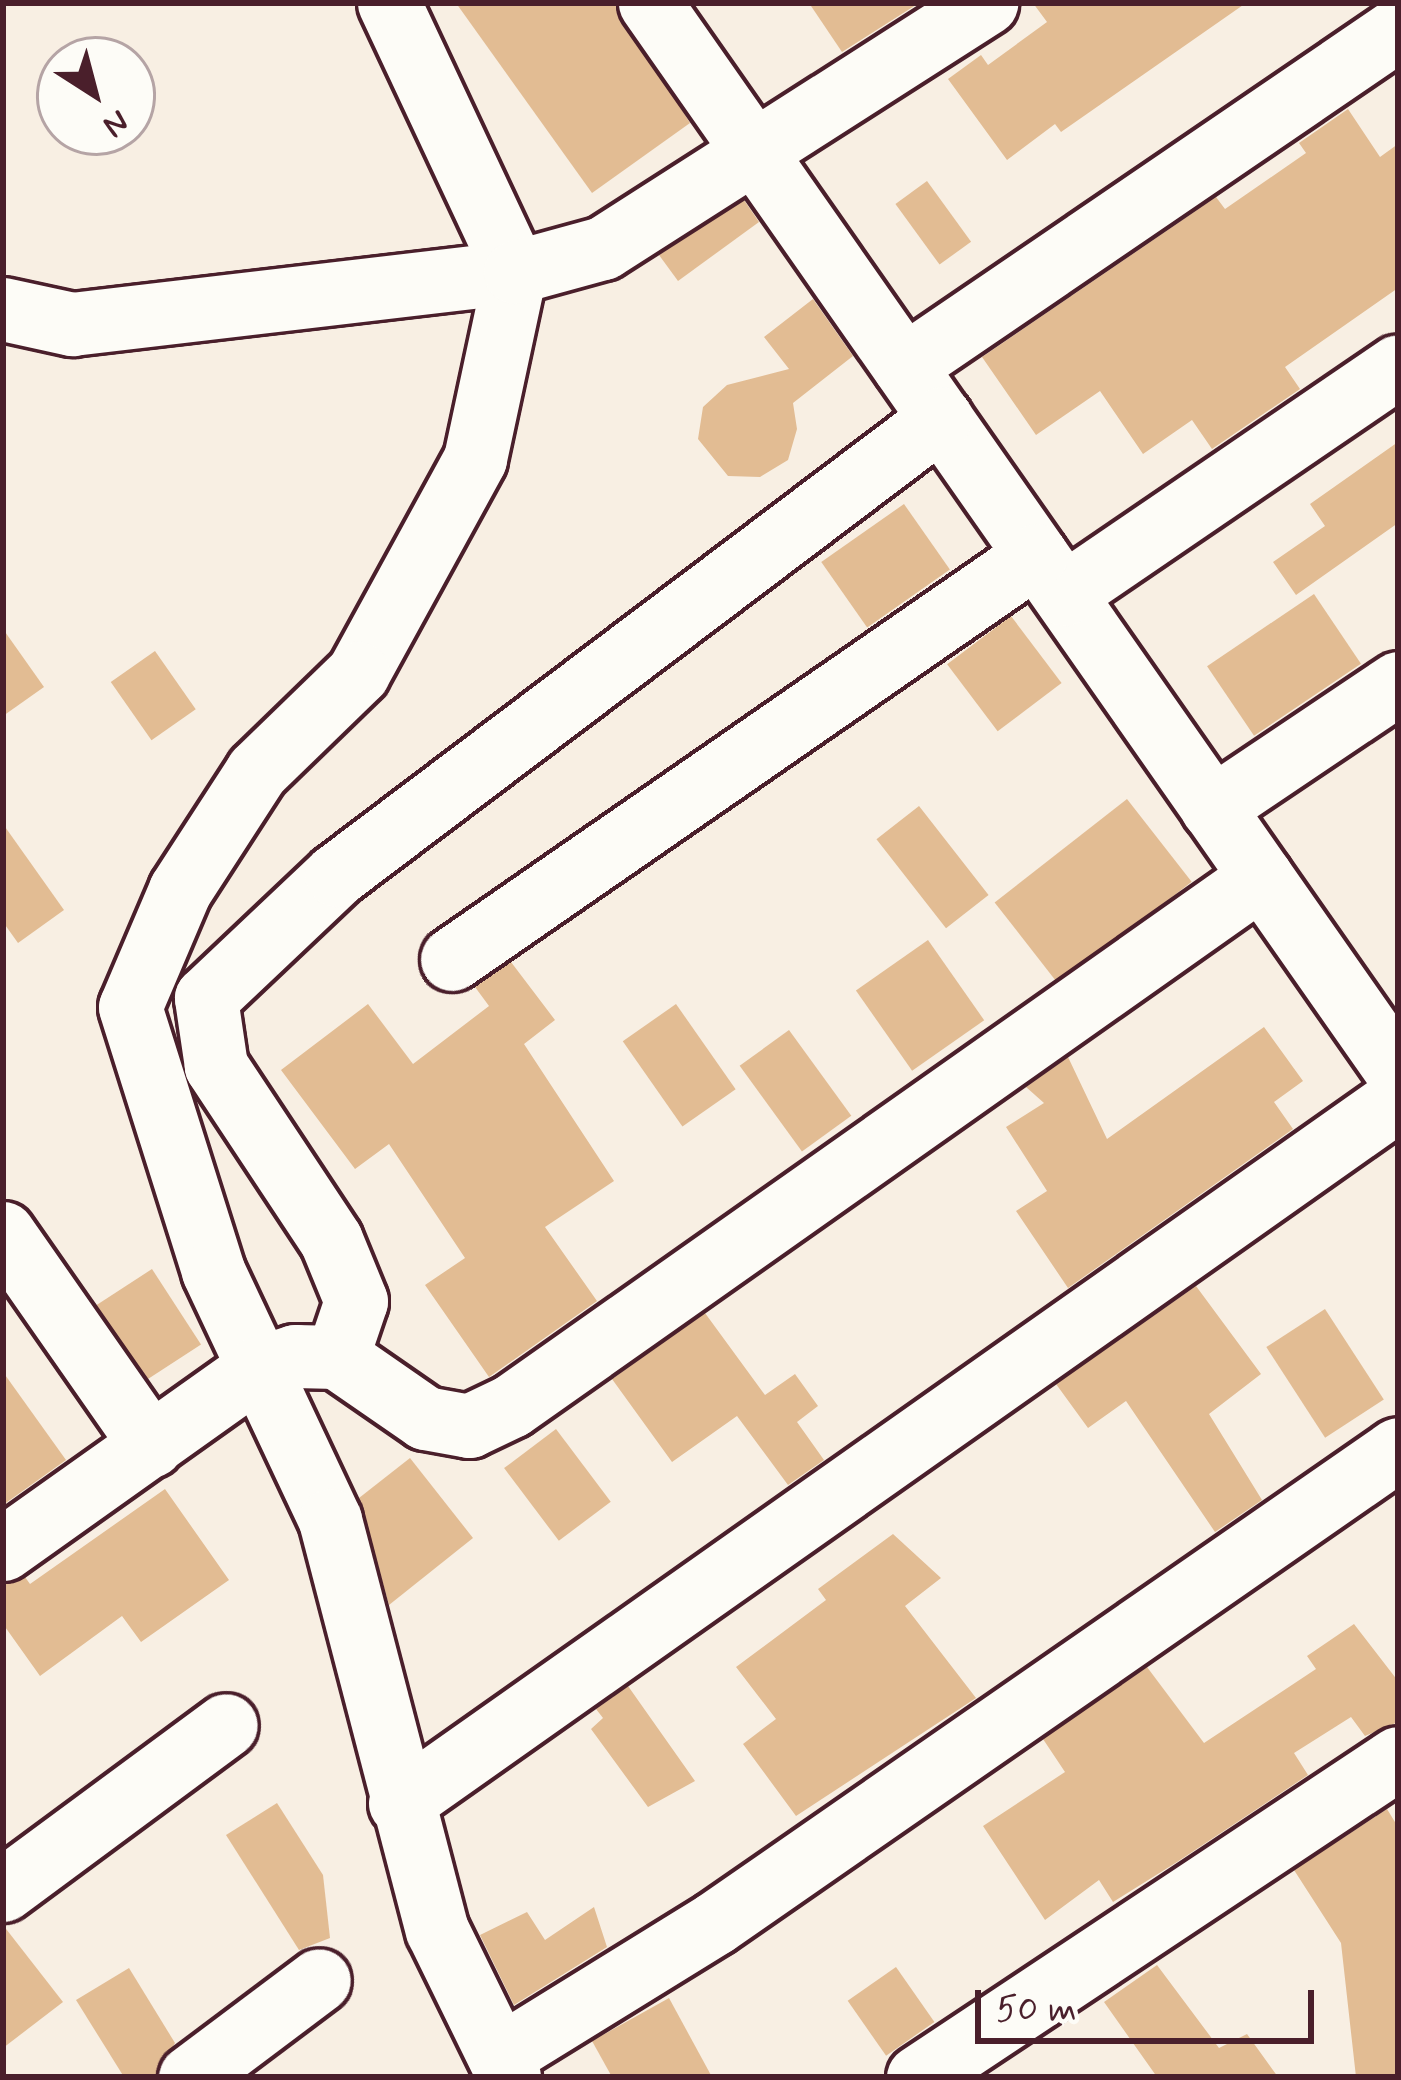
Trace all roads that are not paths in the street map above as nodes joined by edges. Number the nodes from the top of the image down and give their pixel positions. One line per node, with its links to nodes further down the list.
1 (389, 3): 6 (street)
2 (650, 3): 5 (street)
3 (986, 3): 5 (street)
4 (1398, 29): 8 (street)
5 (754, 155): 6 (street); 8 (street)
6 (515, 272): 7 (street); 19 (street)
7 (3, 309)
8 (904, 366): 10 (street)
9 (1398, 366): 11 (street)
10 (941, 418): 11 (street); 18 (street)
11 (1050, 574): 13 (street); 15 (street)
12 (1398, 682): 13 (street)
13 (1212, 808): 14 (street)
14 (1261, 877): 16 (street); 18 (street)
15 (452, 959)
16 (1393, 1062): 25 (street)
17 (3, 1233): 20 (street)
18 (337, 1357): 19 (street)
19 (258, 1369): 20 (street); 25 (street)
20 (151, 1445): 22 (street)
21 (1398, 1449): 28 (street)
22 (3, 1549)
23 (226, 1725): 26 (street)
24 (1398, 1758): 30 (street)
25 (400, 1803): 28 (street)
26 (3, 1890)
27 (319, 1980): 29 (street)
28 (506, 2065)
29 (190, 2077)
30 (918, 2077)

